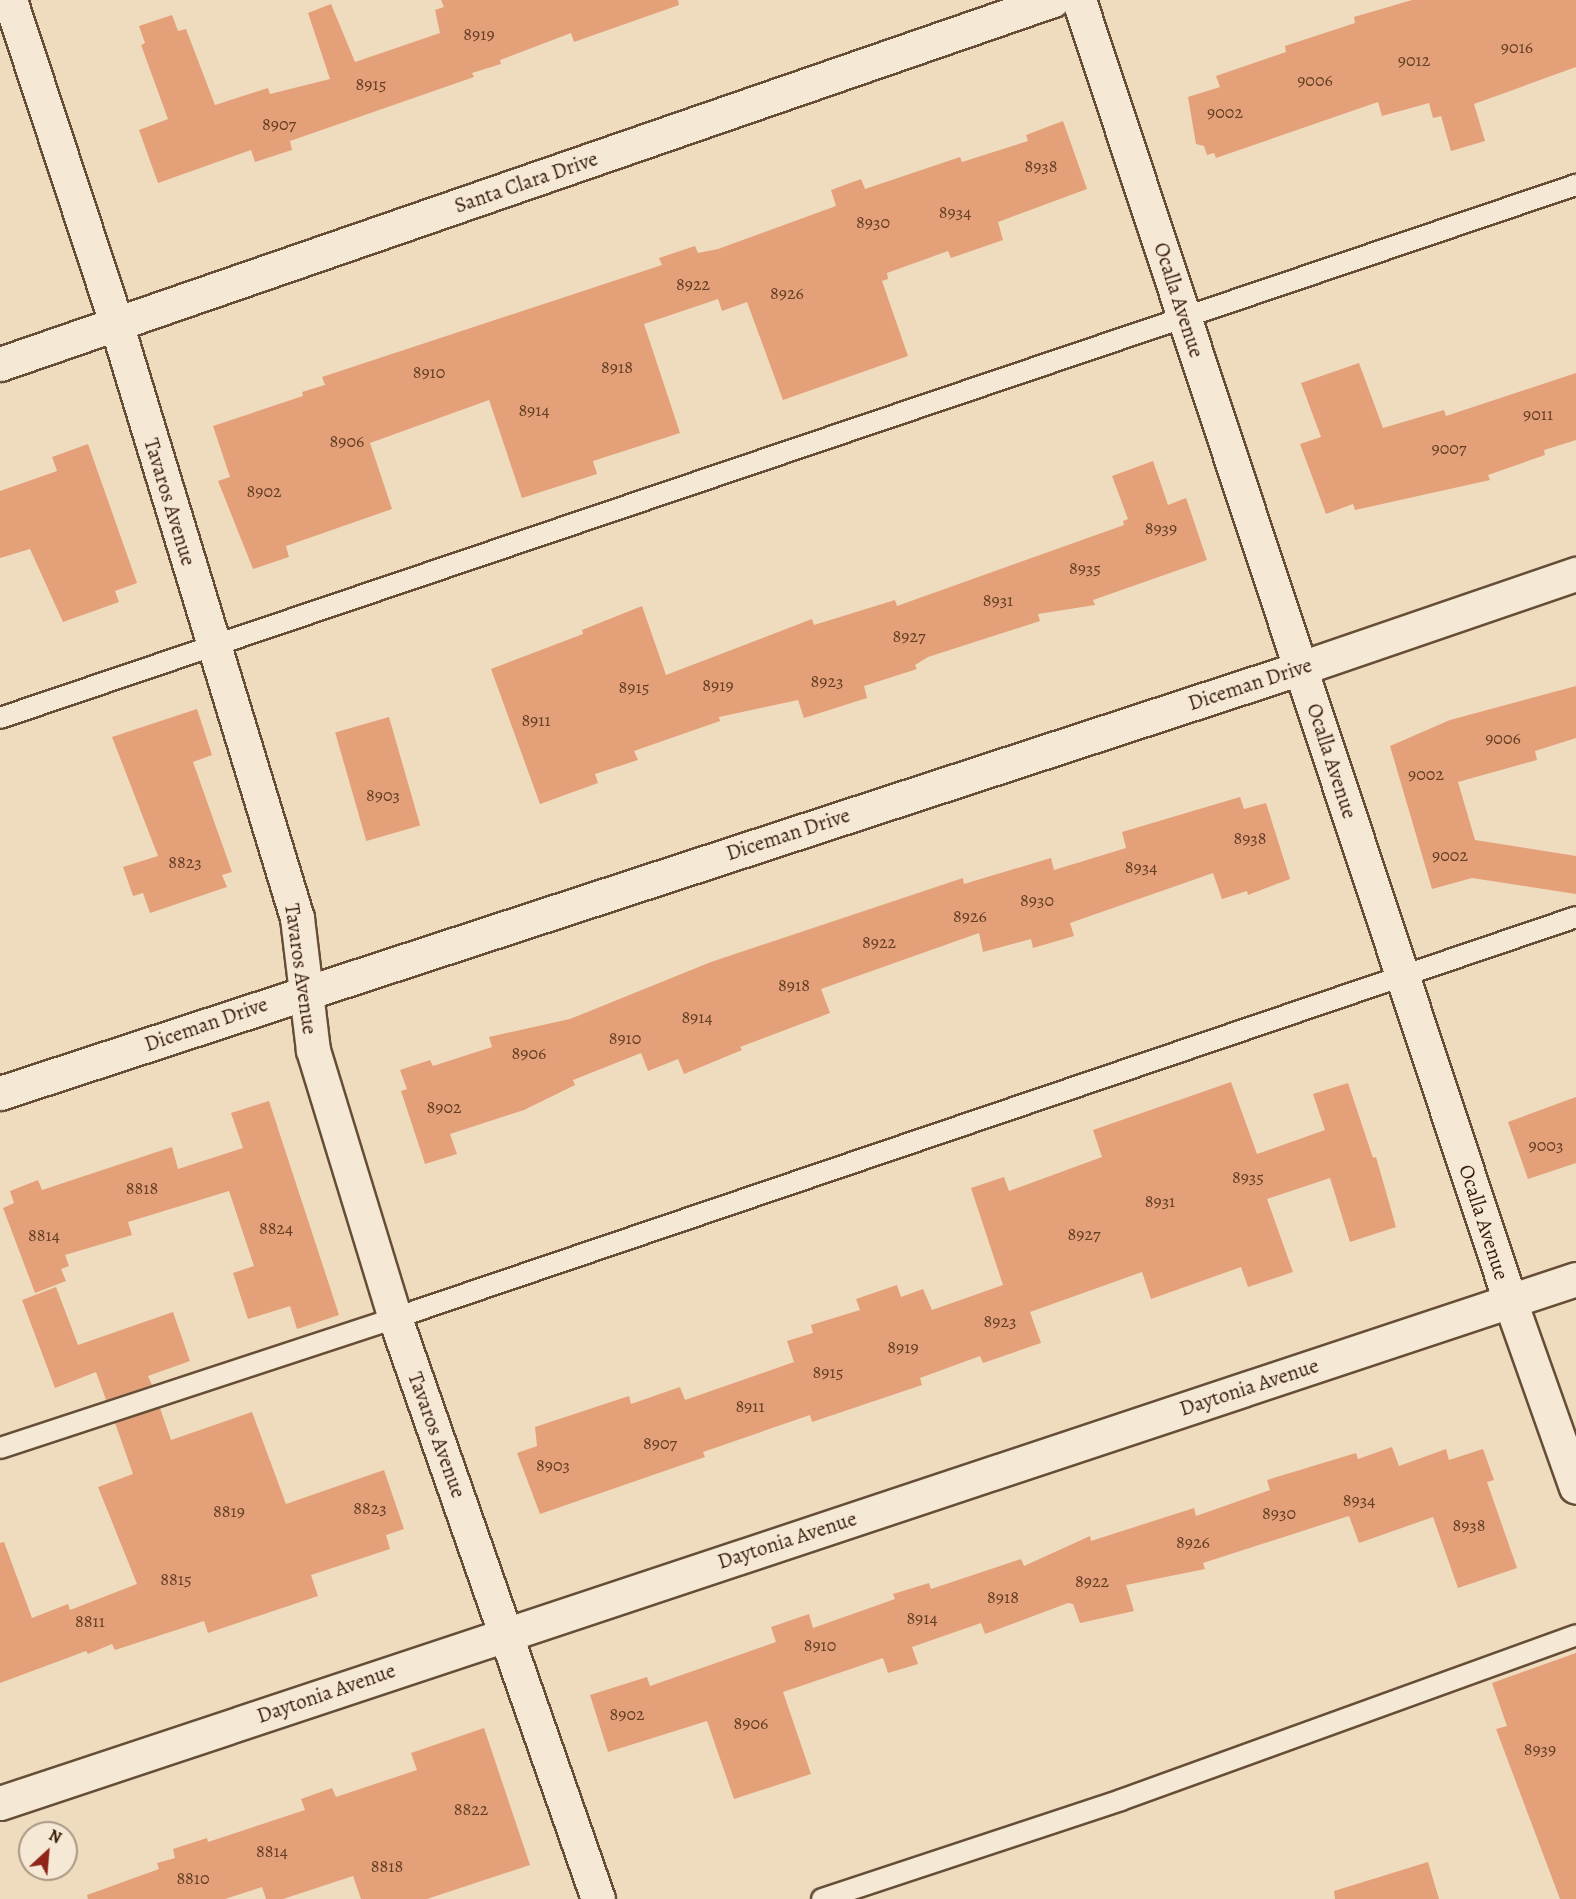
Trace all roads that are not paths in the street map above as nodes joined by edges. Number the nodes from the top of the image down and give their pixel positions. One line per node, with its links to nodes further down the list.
1 (10, 0): 6 (street, Tavaros Avenue)
2 (1053, 0): 6 (street, Santa Clara Drive)
3 (1079, 0): 5 (street, Ocalla Avenue)
4 (1576, 185): 5 (lane)
5 (1185, 318): 9 (lane); 10 (street, Ocalla Avenue)
6 (116, 324): 7 (street, Santa Clara Drive); 9 (street, Tavaros Avenue)
7 (0, 364)
8 (1576, 574): 10 (street, Diceman Drive)
9 (214, 646): 11 (lane); 14 (street, Tavaros Avenue)
10 (1301, 668): 13 (street, Ocalla Avenue); 14 (street, Diceman Drive)
11 (0, 718)
12 (1576, 917): 13 (lane)
13 (1403, 978): 17 (street, Ocalla Avenue); 18 (lane)
14 (303, 991): 15 (street, Diceman Drive); 18 (street, Tavaros Avenue)
15 (0, 1093)
16 (1576, 1279): 17 (street, Daytonia Avenue)
17 (1510, 1301): 20 (street, Ocalla Avenue); 21 (street, Daytonia Avenue)
18 (395, 1318): 19 (lane); 21 (street, Tavaros Avenue)
19 (0, 1448)
20 (1576, 1486)
21 (508, 1632): 23 (street, Daytonia Avenue); 24 (street, Tavaros Avenue)
22 (1576, 1635): 25 (lane)
23 (0, 1803)
24 (598, 1899)
25 (822, 1899)

